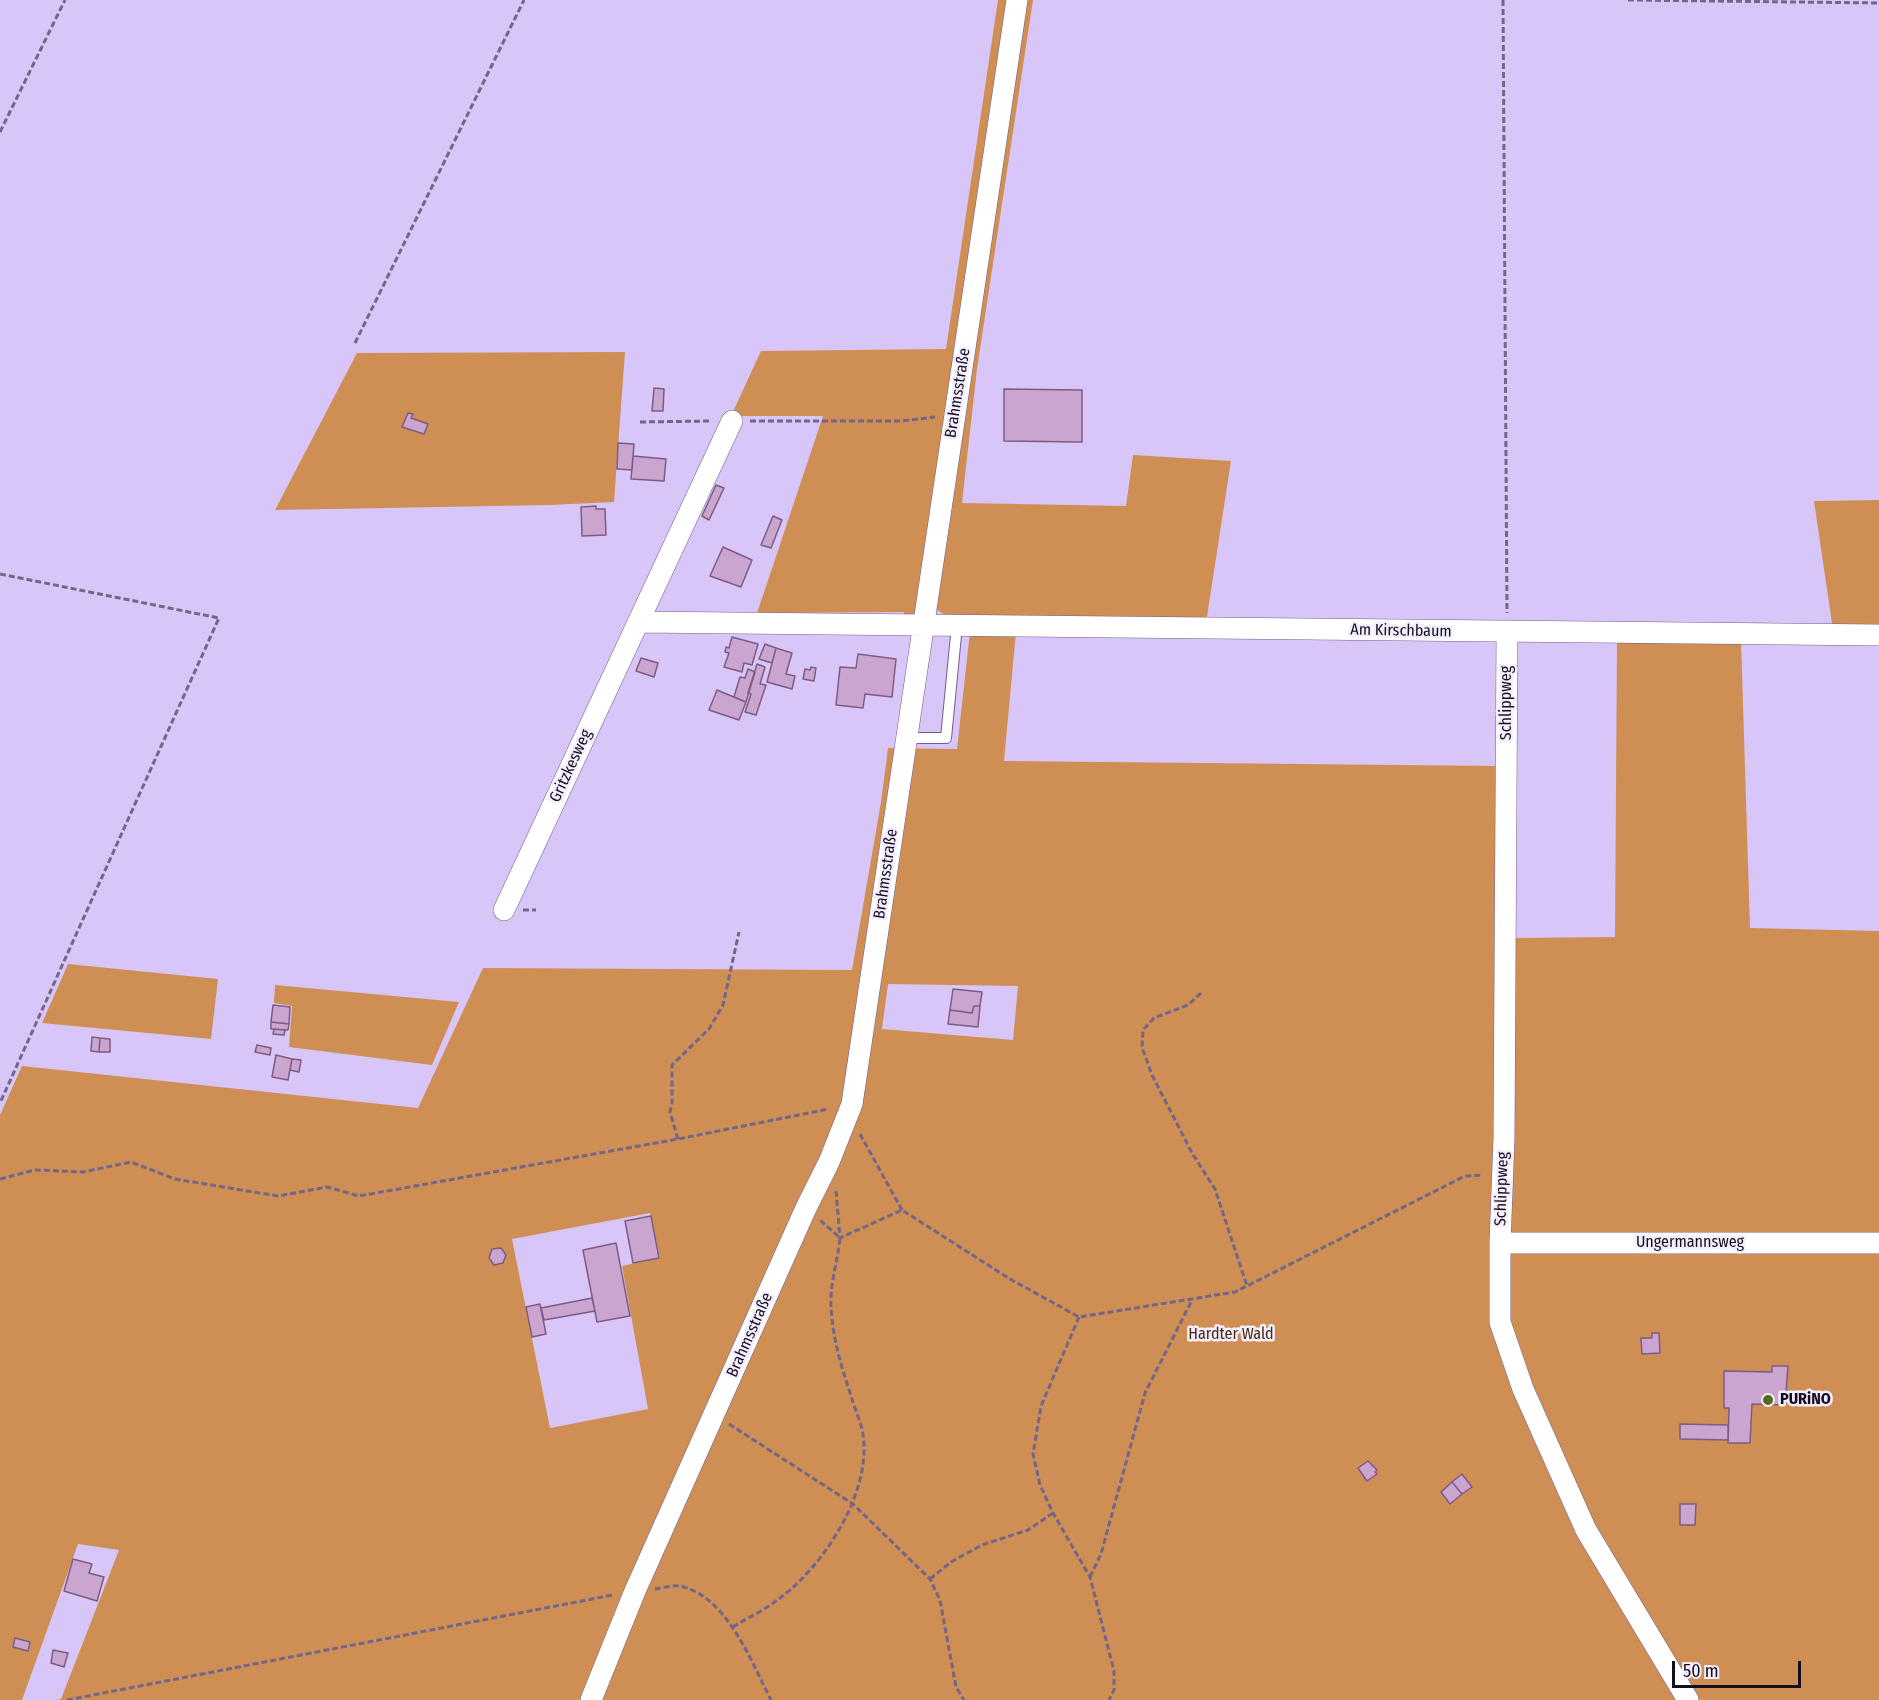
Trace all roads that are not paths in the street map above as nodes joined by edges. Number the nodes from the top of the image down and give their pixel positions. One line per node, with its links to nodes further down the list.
1 (1017, 0): 4 (street, Brahmsstraße)
2 (732, 421): 3 (street, Gritzkesweg)
3 (639, 622): 4 (street); 9 (street, Gritzkesweg)
4 (923, 625): 5 (street, Am Kirschbaum); 8 (street, Brahmsstraße)
5 (957, 625): 6 (street, Am Kirschbaum); 8 (lane)
6 (1507, 633): 7 (street, Am Kirschbaum); 10 (street, Schlippweg)
7 (1879, 635)
8 (906, 738): 12 (street, Brahmsstraße)
9 (504, 910)
10 (1500, 1243): 11 (street, Ungermannsweg); 13 (street, Schlippweg)
11 (1879, 1243)
12 (591, 1700)
13 (1688, 1700)

